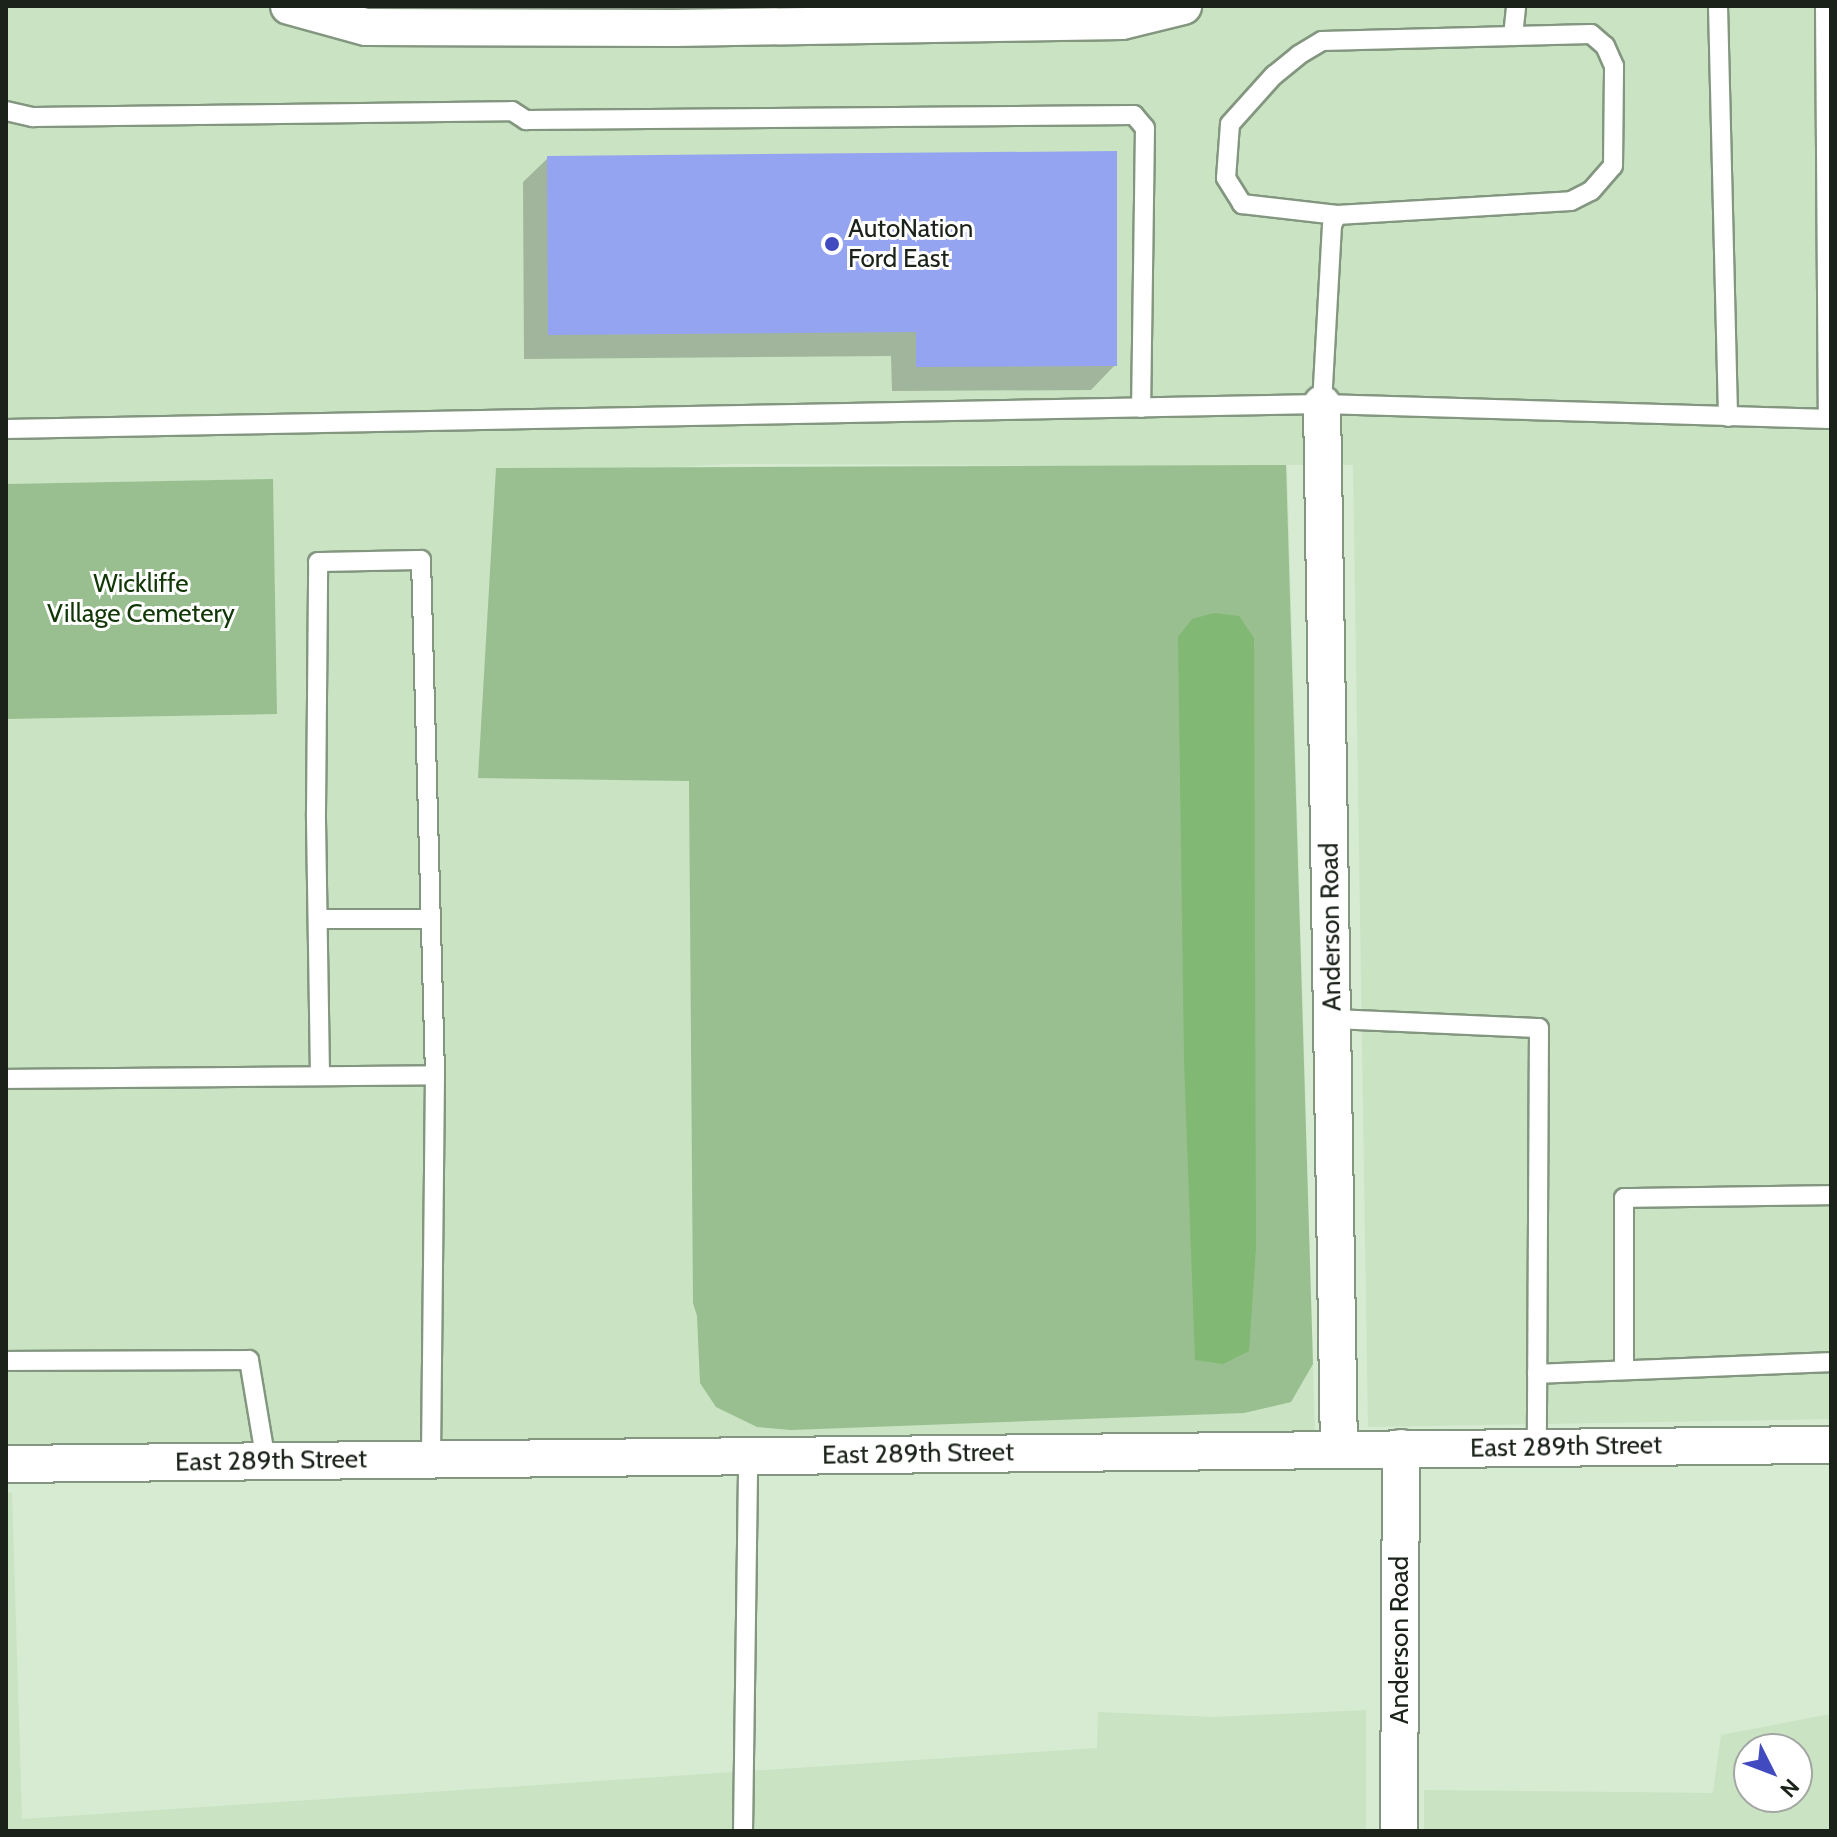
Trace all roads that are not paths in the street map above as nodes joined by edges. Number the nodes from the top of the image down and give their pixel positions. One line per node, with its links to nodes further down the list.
1 (289, 6): 6 (street)
2 (1183, 6): 6 (street)
3 (1516, 6): 7 (lane)
4 (1718, 6): 12 (lane)
5 (1825, 6): 13 (lane)
6 (493, 17)
7 (1513, 36): 9 (lane); 9 (lane)
8 (6, 111): 11 (lane)
9 (1337, 215): 10 (lane)
10 (1322, 404): 11 (lane); 12 (lane); 17 (street, Anderson Road)
11 (1141, 408): 14 (lane)
12 (1728, 417): 13 (lane)
13 (1829, 419)
14 (6, 429)
15 (318, 919): 16 (lane); 16 (lane); 18 (lane)
16 (431, 919): 19 (lane)
17 (1332, 1019): 25 (lane); 29 (street, Anderson Road)
18 (320, 1075): 19 (lane); 20 (lane)
19 (435, 1075): 31 (lane)
20 (6, 1079)
21 (1831, 1195): 24 (lane)
22 (6, 1361): 32 (lane)
23 (1831, 1362): 24 (lane)
24 (1624, 1370): 25 (lane)
25 (1537, 1374): 27 (lane)
26 (1831, 1445): 27 (street, East 289th Street)
27 (1537, 1447): 28 (street, East 289th Street)
28 (1401, 1448): 29 (street, East 289th Street); 35 (street, Anderson Road)
29 (1339, 1449): 30 (street, East 289th Street)
30 (748, 1456): 31 (street, East 289th Street); 34 (lane)
31 (431, 1460): 32 (street, East 289th Street)
32 (266, 1462): 33 (street, East 289th Street)
33 (6, 1464)
34 (743, 1831)
35 (1399, 1831)

